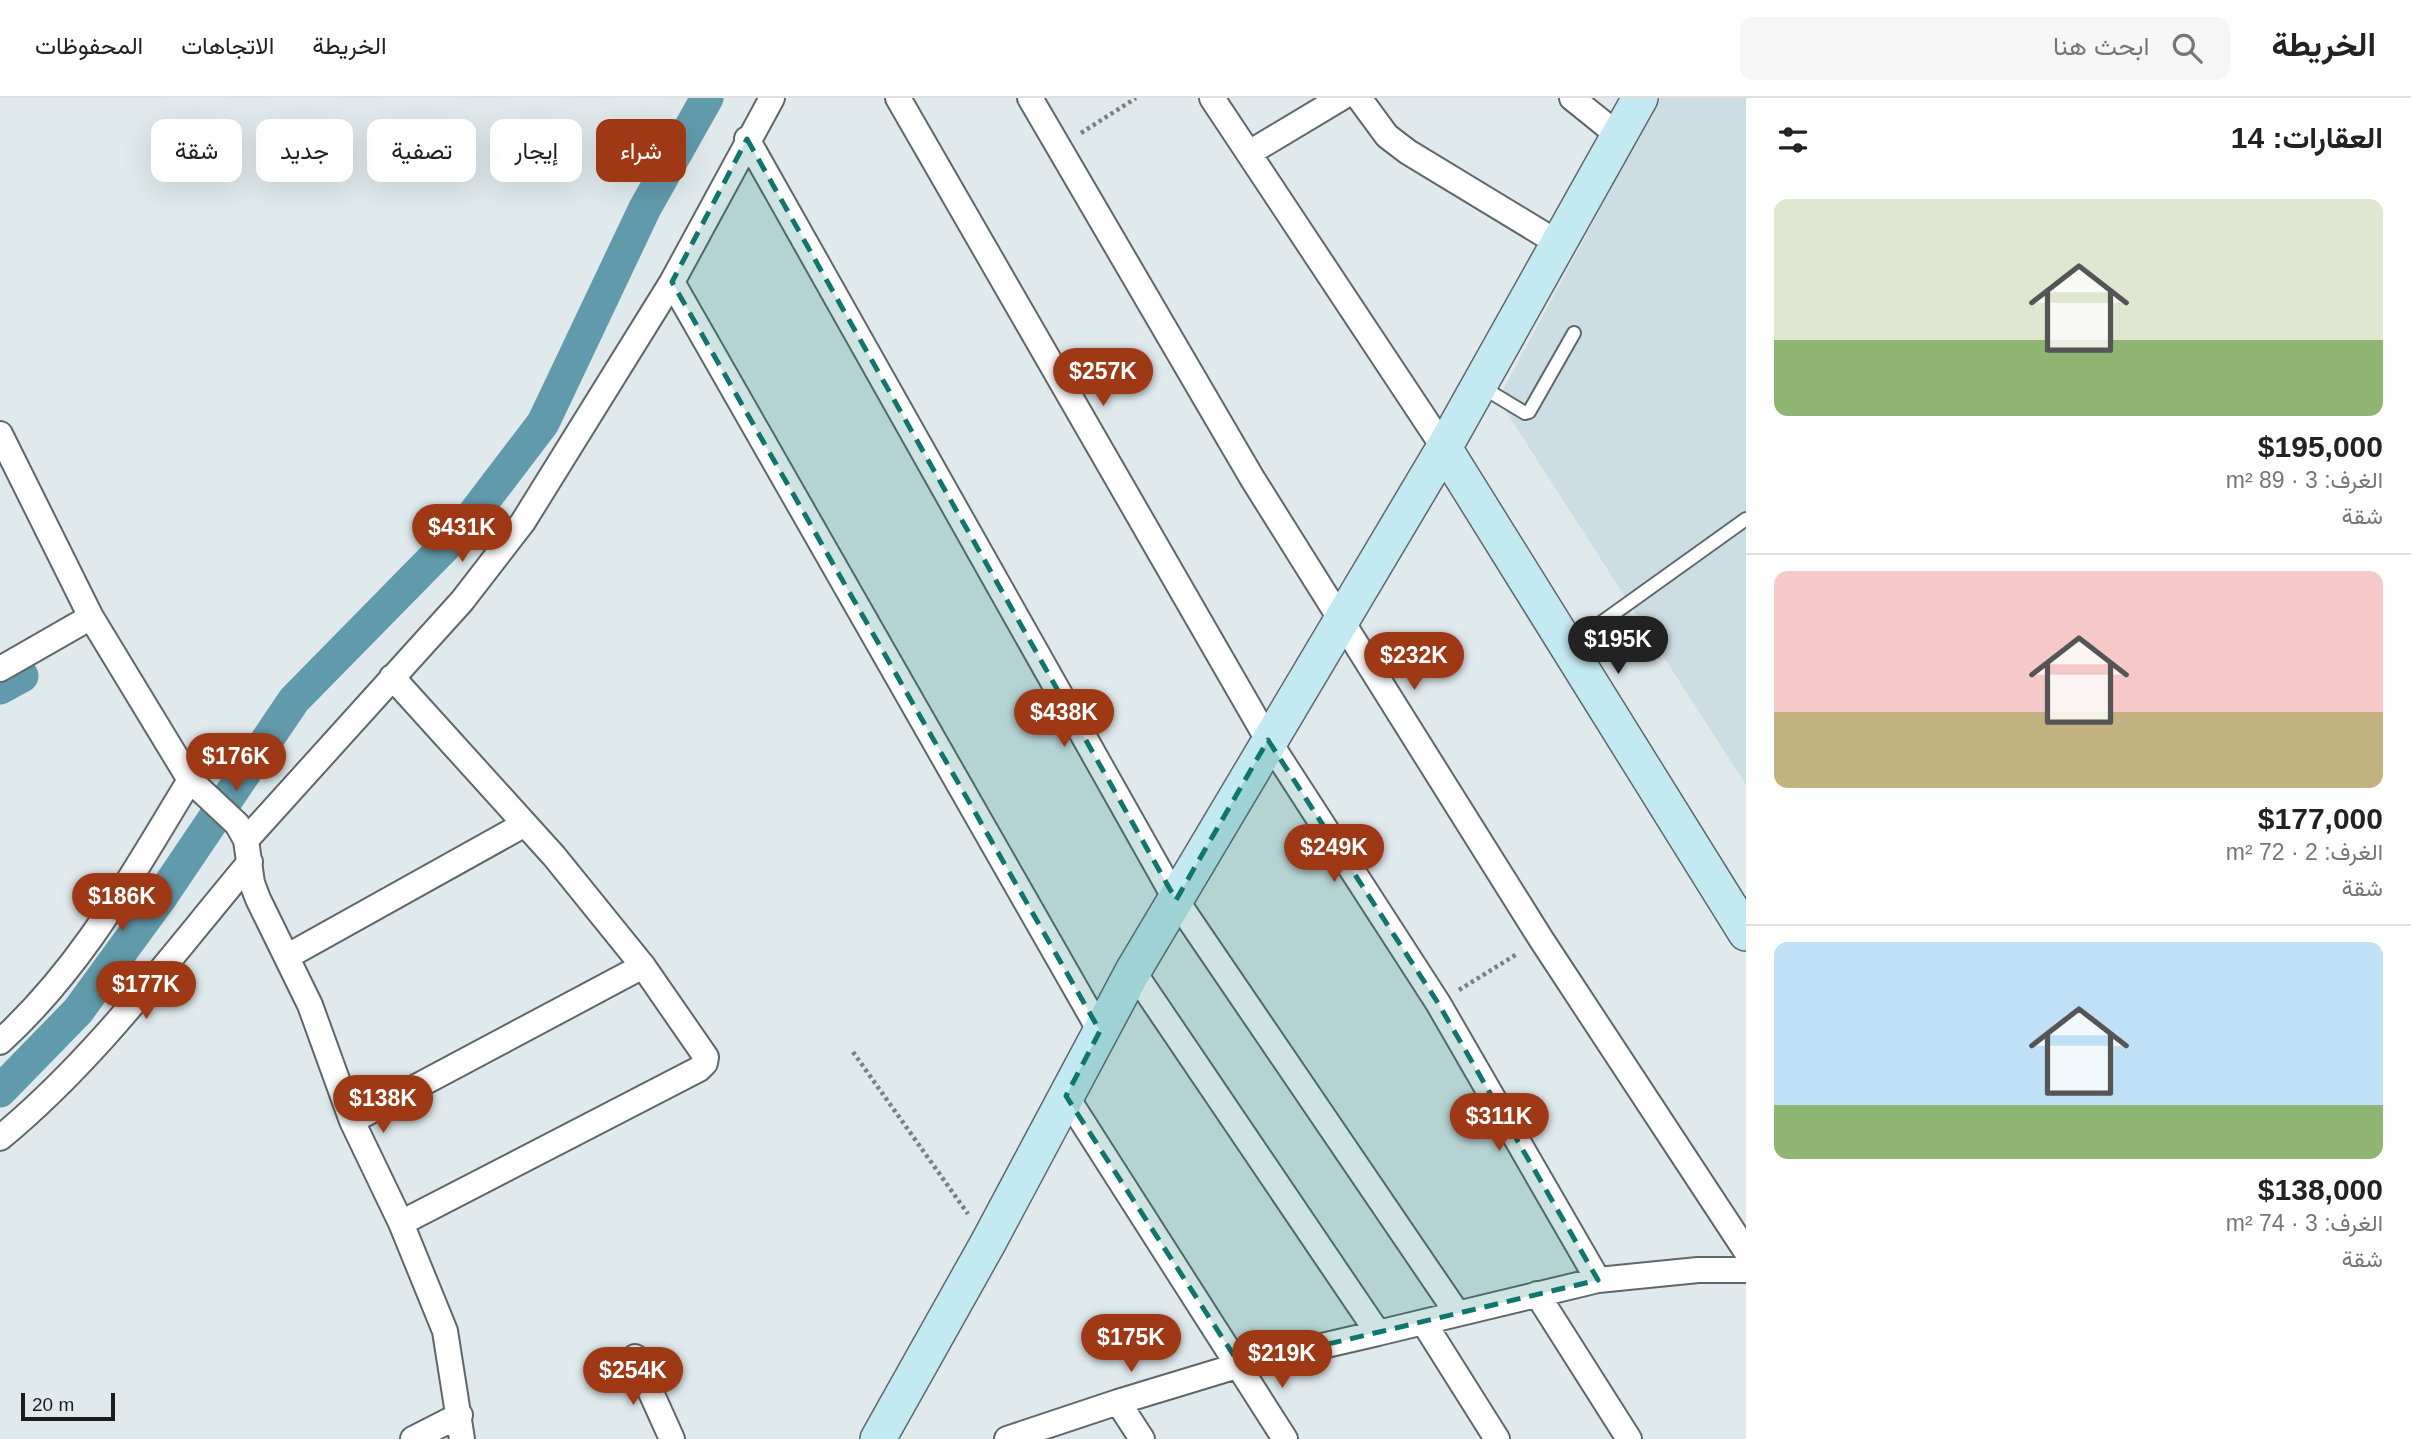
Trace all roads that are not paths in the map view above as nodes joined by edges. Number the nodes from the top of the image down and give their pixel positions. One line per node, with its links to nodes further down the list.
1 (772, 98): 10 (street)
2 (898, 98): 24 (street)
3 (1030, 98): 20 (street)
4 (1212, 98): 11 (street)
5 (1342, 98): 11 (street)
6 (1359, 98): 12 (street)
7 (1572, 98): 9 (street)
8 (1640, 98): 9 (main road)
9 (1618, 135): 12 (main road)
10 (747, 139): 13 (street); 28 (street)
11 (1249, 153): 17 (street)
12 (1558, 243): 15 (main road)
13 (672, 282): 23 (street); 33 (street)
14 (1574, 333): 15 (lane)
15 (1479, 385): 17 (main road)
16 (0, 434): 19 (street)
17 (1444, 448): 20 (main road); 21 (main road)
18 (1746, 519): 21 (lane)
19 (90, 617): 22 (street); 25 (street)
20 (1342, 619): 24 (main road); 39 (street)
21 (1567, 647): 29 (main road)
22 (0, 668)
23 (391, 677): 26 (street); 27 (street)
24 (1268, 740): 28 (main road); 41 (street)
25 (198, 788): 27 (street); 34 (street)
26 (525, 824): 30 (street); 31 (street)
27 (244, 842): 30 (street); 37 (street)
28 (1176, 900): 32 (main road); 43 (street)
29 (1746, 933)
30 (288, 956): 36 (street)
31 (643, 965): 36 (street); 38 (street)
32 (1133, 971): 33 (main road); 45 (street)
33 (1100, 1031): 35 (main road)
34 (0, 1042)
35 (1066, 1096): 47 (street); 52 (main road)
36 (352, 1121): 38 (street)
37 (0, 1138)
38 (401, 1223): 49 (street)
39 (1746, 1251)
40 (1746, 1270): 41 (street)
41 (1598, 1280): 42 (street)
42 (1537, 1294): 43 (street); 57 (street)
43 (1457, 1313): 44 (street)
44 (1424, 1323): 45 (street); 56 (street)
45 (1378, 1333): 47 (street)
46 (635, 1357): 51 (street)
47 (1240, 1365): 48 (street); 55 (street)
48 (1118, 1402): 53 (street); 54 (street)
49 (461, 1427): 50 (street)
50 (413, 1439)
51 (672, 1439)
52 (878, 1439)
53 (1007, 1439)
54 (1142, 1439)
55 (1285, 1439)
56 (1497, 1439)
57 (1629, 1439)

